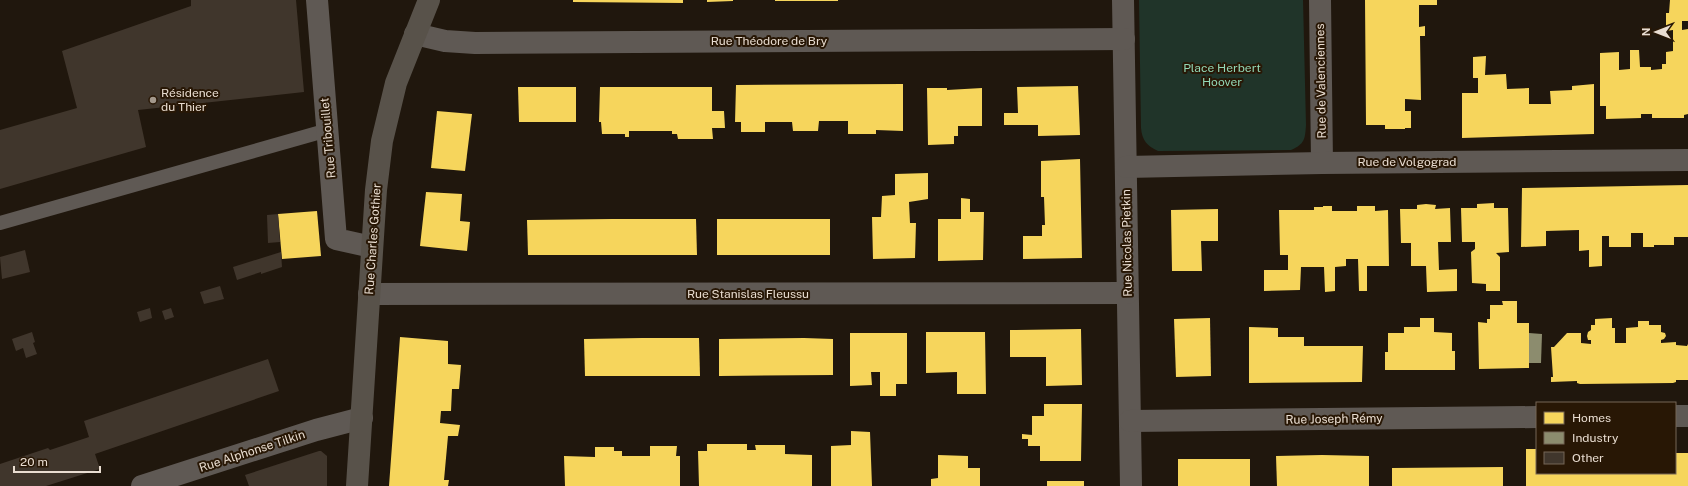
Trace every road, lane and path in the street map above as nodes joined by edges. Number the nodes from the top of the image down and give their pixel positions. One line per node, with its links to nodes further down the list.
1 (317, 0): 7 (street, Rue Tribouillet)
2 (429, 0): 5 (street, Rue Charles Gothier)
3 (1123, 0): 6 (street, Rue Nicolas Pietkin)
4 (1320, 0): 9 (street, Rue de Valenciennes)
5 (414, 34): 6 (street, Rue Théodore de Bry); 12 (street, Rue Charles Gothier)
6 (1124, 39): 10 (street, Rue Nicolas Pietkin)
7 (328, 130): 11 (lane); 12 (street, Rue Tribouillet)
8 (1688, 160): 9 (street, Rue de Volgograd)
9 (1322, 163): 10 (street, Rue de Volgograd)
10 (1126, 167): 13 (street, Rue Nicolas Pietkin)
11 (0, 223)
12 (372, 247): 14 (street, Rue Charles Gothier)
13 (1127, 293): 14 (street, Rue Stanislas Fleussu); 19 (street, Rue Nicolas Pietkin)
14 (369, 294): 18 (street, Rue Charles Gothier)
15 (1676, 416): 16 (street)
16 (1688, 416)
17 (1536, 417): 19 (street, Rue Joseph Rémy)
18 (362, 418): 20 (street, Rue Alphonse Tilkin); 21 (street, Rue Charles Gothier)
19 (1130, 421): 22 (street, Rue Nicolas Pietkin)
20 (142, 486)
21 (357, 486)
22 (1131, 486)

